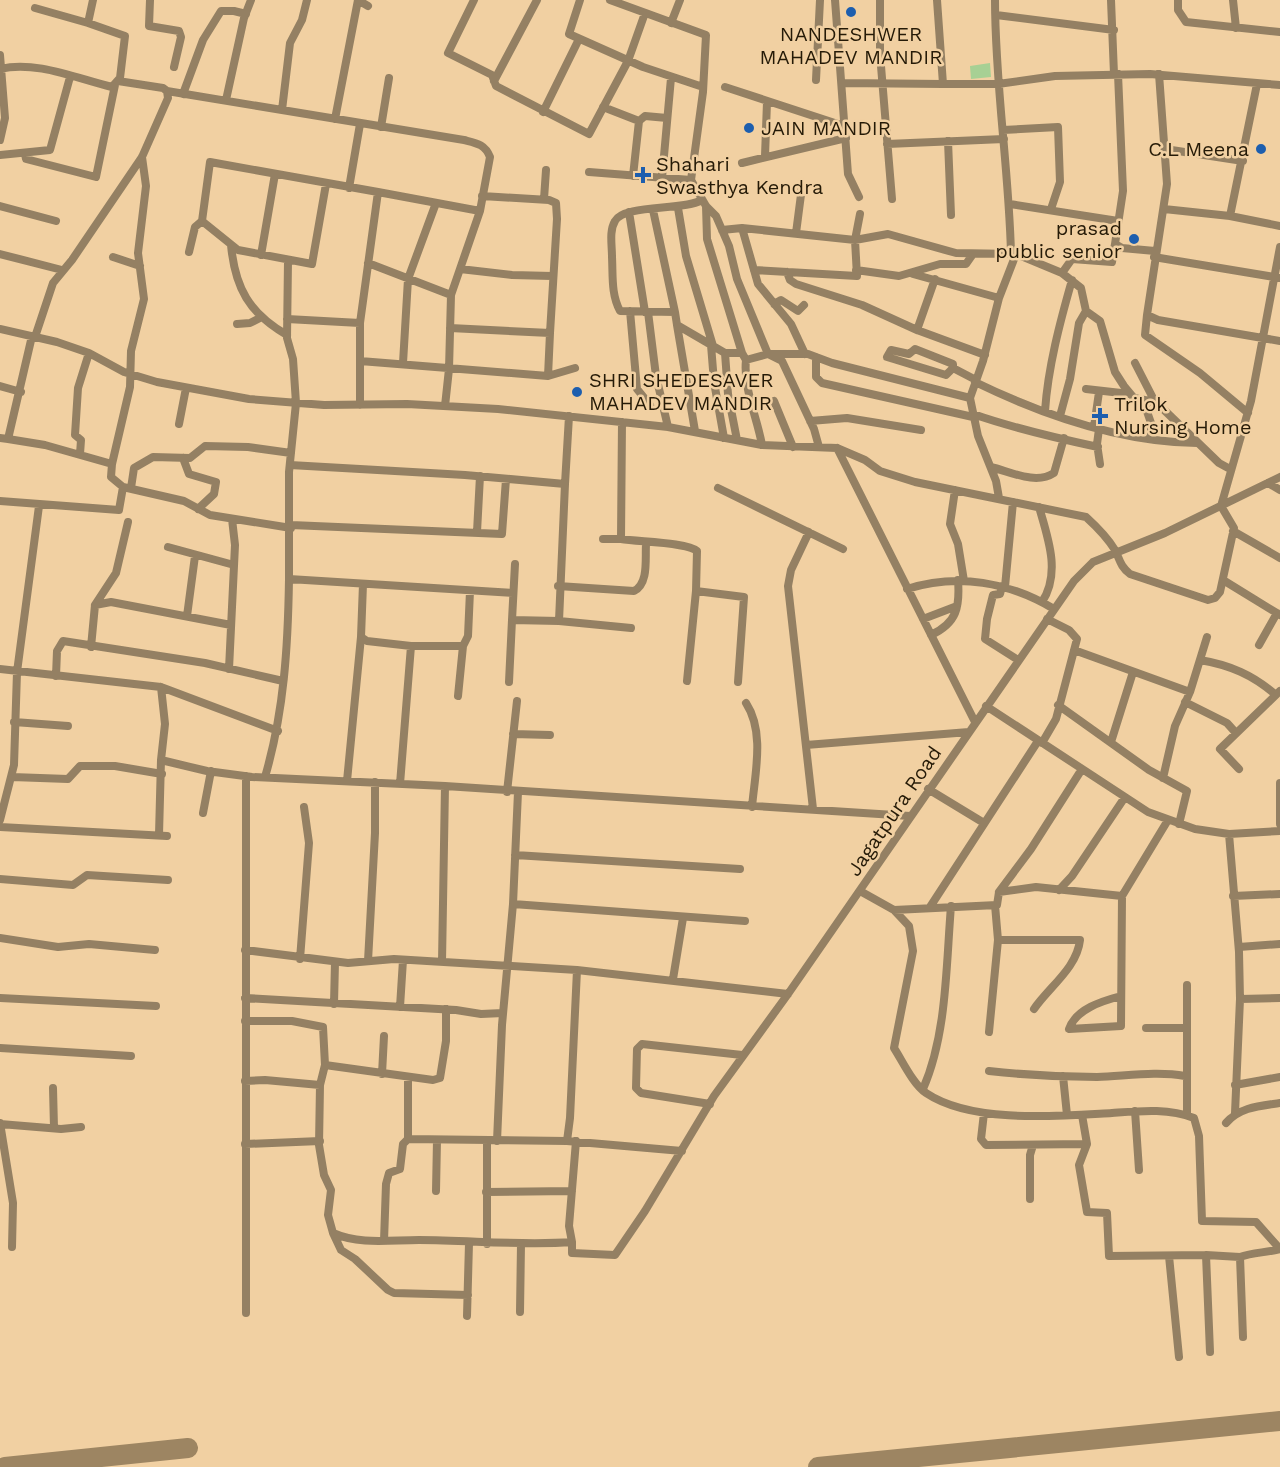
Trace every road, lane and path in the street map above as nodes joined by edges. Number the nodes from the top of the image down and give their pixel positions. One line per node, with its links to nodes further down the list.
1 (93, 0): 25 (street)
2 (150, 0): 33 (street)
3 (251, 0): 23 (street)
4 (307, 0): 56 (street)
5 (358, 0): 20 (street); 59 (street)
6 (537, 0): 41 (street)
7 (580, 0): 30 (street)
8 (610, 0): 19 (street)
9 (680, 0): 26 (street)
10 (820, 0): 40 (street)
11 (835, 0): 43 (street)
12 (880, 0): 47 (street)
13 (937, 0): 44 (street)
14 (995, 0): 24 (street)
15 (1111, 0): 28 (street)
16 (1178, 0): 27 (street)
17 (1233, 0): 27 (street)
18 (470, 1): 41 (street)
19 (624, 3): 22 (street)
20 (368, 6)
21 (35, 8): 25 (street)
22 (645, 13): 26 (street); 32 (street)
23 (246, 14): 52 (street); 53 (street)
24 (996, 15): 28 (street); 45 (street)
25 (88, 23): 42 (street)
26 (671, 23): 49 (street)
27 (1236, 28): 29 (street)
28 (1113, 30): 35 (street)
29 (1280, 32)
30 (579, 39): 32 (street); 57 (street)
31 (0, 55): 34 (street)
32 (628, 61): 39 (street); 55 (street)
33 (174, 67)
34 (1, 69): 37 (street); 66 (street)
35 (1116, 74): 36 (street); 45 (street); 105 (street)
36 (1159, 74): 46 (street); 69 (street)
37 (70, 77): 42 (street); 70 (street)
38 (389, 78): 63 (street)
39 (671, 78): 49 (street); 58 (street)
40 (816, 80)
41 (494, 81): 57 (street)
42 (117, 83): 51 (street); 70 (street)
43 (842, 83): 47 (street); 62 (street)
44 (943, 84): 45 (street); 47 (street)
45 (998, 84): 64 (street)
46 (1257, 84): 48 (street); 74 (street)
47 (883, 85): 68 (street)
48 (1280, 85)
49 (703, 87): 81 (street)
50 (725, 87): 54 (street)
51 (167, 91): 52 (street); 73 (street)
52 (183, 94): 53 (street)
53 (226, 100): 56 (street)
54 (767, 102): 62 (street); 72 (street)
55 (603, 107): 57 (street); 60 (street)
56 (282, 110): 59 (street)
57 (543, 112)
58 (667, 118): 60 (street); 80 (street)
59 (335, 120): 61 (street)
60 (639, 121): 79 (street)
61 (360, 124): 63 (street); 84 (street)
62 (844, 126): 65 (street)
63 (381, 128): 86 (street)
64 (1004, 134): 67 (street); 92 (street); 95 (street)
65 (846, 138): 72 (street); 87 (street)
66 (0, 140)
67 (948, 141): 68 (street); 101 (street)
68 (887, 144): 89 (street)
69 (1165, 150): 74 (street); 96 (street)
70 (25, 154): 71 (street)
71 (0, 155)
72 (765, 156): 75 (street)
73 (142, 157): 123 (street); 125 (street)
74 (1243, 161): 102 (street)
75 (742, 162)
76 (546, 170): 88 (street)
77 (589, 172): 79 (street)
78 (274, 174): 82 (street); 103 (street); 119 (street)
79 (633, 176): 80 (street)
80 (662, 178): 81 (street)
81 (691, 180): 91 (street)
82 (326, 184): 84 (street); 121 (street)
83 (802, 187): 109 (street)
84 (350, 188): 85 (street)
85 (378, 192): 90 (street); 122 (street)
86 (482, 196): 88 (street); 98 (street)
87 (859, 197)
88 (544, 199): 131 (street)
89 (892, 199)
90 (436, 203): 98 (street); 133 (street)
91 (704, 203): 94 (street); 108 (street); 164 (street)
92 (1010, 204): 95 (street); 117 (street)
93 (0, 206): 104 (street)
94 (678, 208): 97 (street); 158 (street)
95 (1051, 209): 105 (street)
96 (1164, 209): 102 (street); 118 (street)
97 (653, 210): 99 (street); 143 (street)
98 (480, 211): 124 (street)
99 (629, 212): 140 (street); 142 (street)
100 (860, 214): 110 (street)
101 (951, 215)
102 (1230, 216): 106 (street)
103 (202, 220): 112 (street); 114 (street)
104 (56, 221)
105 (1118, 221): 111 (street)
106 (1280, 226)
107 (742, 228): 108 (street); 109 (street); 126 (street)
108 (722, 230): 161 (street)
109 (796, 233): 110 (street)
110 (855, 240): 116 (street); 127 (street)
111 (1115, 244): 118 (street); 129 (street)
112 (231, 245): 119 (street); 145 (street)
113 (1280, 247): 132 (street)
114 (189, 252)
115 (0, 254): 125 (street)
116 (973, 254): 117 (street); 130 (street)
117 (1014, 254): 129 (street); 137 (street)
118 (1155, 254): 132 (street); 144 (street)
119 (261, 255): 121 (street)
120 (113, 258): 123 (street)
121 (288, 261): 146 (street)
122 (368, 263): 133 (street); 147 (street)
123 (140, 266): 172 (street)
124 (460, 269): 131 (street); 136 (street)
125 (62, 270): 155 (street)
126 (754, 270): 128 (street); 138 (street)
127 (856, 270): 128 (street); 130 (street)
128 (787, 272): 152 (street)
129 (1062, 273): 135 (street)
130 (913, 274): 134 (street)
131 (552, 276): 153 (street)
132 (1277, 277): 156 (street)
133 (408, 279): 136 (street); 167 (street)
134 (934, 279): 137 (street); 152 (street)
135 (1072, 280): 141 (street); 189 (street)
136 (451, 295): 150 (street)
137 (999, 298): 163 (street)
138 (774, 304): 139 (street); 162 (street)
139 (804, 305)
140 (630, 311): 142 (street); 187 (street)
141 (1086, 311): 180 (street); 193 (street)
142 (646, 312): 143 (street); 197 (street)
143 (675, 312): 149 (street)
144 (1147, 315): 156 (street); 190 (street)
145 (260, 318): 148 (street); 154 (street)
146 (286, 318): 147 (street); 154 (street)
147 (360, 323): 166 (street)
148 (237, 324)
149 (677, 325): 158 (street); 200 (street)
150 (450, 328): 153 (street); 171 (street)
151 (0, 329): 155 (street)
152 (917, 330): 163 (street)
153 (550, 333): 173 (street)
154 (286, 335): 185 (street)
155 (34, 337): 159 (street); 178 (street)
156 (1262, 338): 157 (street); 190 (street)
157 (1280, 340)
158 (712, 345): 160 (street); 201 (street)
159 (89, 353): 172 (street); 213 (street)
160 (725, 353): 164 (street); 205 (street)
161 (768, 354): 162 (street); 164 (street); 194 (street)
162 (806, 354): 165 (street)
163 (985, 355): 174 (street)
164 (744, 356): 207 (street)
165 (816, 357): 181 (street); 192 (street)
166 (360, 361): 167 (street); 186 (street)
167 (403, 363): 171 (street)
168 (1135, 363): 184 (street)
169 (575, 368): 173 (street)
170 (953, 368): 170 (street); 174 (street)
171 (449, 369): 173 (street); 188 (street)
172 (132, 375): 176 (street); 215 (street)
173 (548, 376)
174 (976, 381): 181 (street); 189 (street)
175 (0, 386): 178 (street)
176 (186, 388): 185 (street); 196 (street)
177 (1086, 389): 179 (street)
178 (21, 392): 203 (street)
179 (1099, 392): 180 (street); 198 (street)
180 (1130, 394): 182 (street)
181 (970, 398): 192 (street)
182 (1143, 400): 184 (street); 204 (street)
183 (774, 401): 208 (street)
184 (1155, 402): 206 (street)
185 (296, 403): 186 (street); 212 (street)
186 (360, 405): 188 (street)
187 (650, 405)
188 (445, 406): 191 (street)
189 (1045, 411): 193 (street)
190 (1248, 413): 219 (street)
191 (569, 416): 195 (street); 224 (street)
192 (973, 416): 202 (street); 218 (street)
193 (1060, 416): 198 (street)
194 (810, 421): 199 (street); 209 (street)
195 (627, 422): 197 (street); 243 (street)
196 (179, 424)
197 (664, 426): 200 (street)
198 (1097, 428): 204 (street); 210 (street)
199 (921, 430)
200 (694, 431): 201 (street)
201 (724, 438): 205 (street)
202 (1064, 438): 210 (street); 218 (street)
203 (4, 439): 213 (street)
204 (1151, 439): 206 (street)
205 (737, 440): 207 (street)
206 (1197, 443): 219 (street)
207 (762, 445): 208 (street)
208 (794, 447): 209 (street)
209 (819, 447): 211 (street)
210 (1098, 447): 216 (street)
211 (837, 448): 227 (street); 258 (street)
212 (291, 453): 214 (street); 217 (street)
213 (80, 454): 215 (street)
214 (183, 458): 225 (street); 235 (street)
215 (112, 464): 225 (street)
216 (1100, 464)
217 (290, 465): 220 (street); 238 (street)
218 (991, 467): 229 (street)
219 (1230, 469): 233 (street)
220 (480, 476): 222 (street); 240 (street)
221 (1280, 477): 223 (street, Jagatpura Road)
222 (506, 479): 224 (street); 240 (street)
223 (1268, 483): 228 (street); 233 (street, Jagatpura Road)
224 (565, 484): 256 (street)
225 (127, 487): 232 (street); 235 (street)
226 (718, 488): 241 (street)
227 (955, 490): 229 (street); 253 (street)
228 (1280, 490)
229 (999, 498): 231 (street)
230 (0, 501): 232 (street)
231 (1013, 502): 234 (street); 257 (street)
232 (39, 506): 286 (street)
233 (1221, 506): 239 (street); 247 (street, Jagatpura Road)
234 (1039, 507): 247 (street); 262 (street)
235 (198, 509): 236 (street)
236 (232, 519): 238 (street); 251 (street)
237 (128, 522): 263 (street)
238 (291, 527): 240 (street); 252 (street)
239 (1233, 531): 249 (street); 254 (street)
240 (477, 532)
241 (809, 532): 246 (street); 312 (street)
242 (603, 539): 243 (street)
243 (621, 539): 244 (street)
244 (646, 544): 256 (street); 260 (street)
245 (168, 547): 248 (street)
246 (843, 549)
247 (1116, 551): 254 (street); 265 (street, Jagatpura Road)
248 (195, 556): 251 (street); 267 (street)
249 (1280, 558)
250 (515, 564): 261 (street)
251 (234, 565): 272 (street)
252 (289, 579): 255 (street); 289 (street)
253 (961, 580): 257 (street); 258 (street); 264 (street)
254 (1223, 580): 266 (street)
255 (363, 584): 259 (street); 275 (street)
256 (558, 586): 271 (street)
257 (1004, 586): 262 (street); 282 (street)
258 (907, 589): 268 (street)
259 (470, 591): 261 (street); 279 (street)
260 (696, 591): 290 (street); 292 (street)
261 (513, 593): 270 (street)
262 (1042, 602): 265 (street)
263 (95, 605): 267 (street); 280 (street)
264 (957, 606): 268 (street); 274 (street)
265 (1054, 609): 269 (street, Jagatpura Road)
266 (1278, 614): 277 (street)
267 (187, 616): 272 (street)
268 (923, 619): 274 (street)
269 (1047, 619): 281 (street); 282 (street, Jagatpura Road)
270 (512, 620): 271 (street); 291 (street)
271 (559, 621): 273 (street)
272 (231, 625): 285 (street)
273 (631, 628)
274 (931, 635): 303 (street)
275 (361, 637): 278 (street); 322 (street)
276 (1207, 637): 283 (street)
277 (1259, 645)
278 (411, 646): 279 (street); 325 (street)
279 (463, 646): 296 (street)
280 (91, 647): 285 (street); 288 (street)
281 (1074, 650): 287 (street); 301 (street)
282 (1018, 660): 300 (street, Jagatpura Road)
283 (1200, 660): 294 (street); 295 (street)
284 (0, 669): 286 (street)
285 (229, 669): 289 (street)
286 (17, 672): 288 (street); 302 (street)
287 (1133, 672): 294 (street); 311 (street)
288 (56, 676): 293 (street)
289 (283, 681): 305 (street)
290 (687, 681)
291 (509, 682)
292 (738, 682)
293 (161, 687): 305 (street); 313 (street)
294 (1190, 692): 298 (street)
295 (1278, 693): 307 (street)
296 (458, 696)
297 (517, 701): 308 (street)
298 (1185, 702): 307 (street); 321 (street)
299 (746, 703): 333 (street)
300 (986, 705): 303 (street, Jagatpura Road); 310 (street)
301 (1058, 705): 310 (street); 311 (street)
302 (14, 722): 304 (street); 319 (street)
303 (975, 722): 306 (street, Jagatpura Road)
304 (68, 726)
305 (278, 731): 320 (street)
306 (969, 732): 312 (street); 327 (street, Jagatpura Road)
307 (1236, 733): 315 (street)
308 (513, 734): 309 (street); 328 (street)
309 (550, 735)
310 (1040, 742): 314 (street); 339 (street)
311 (1111, 742): 321 (street)
312 (806, 745): 334 (street)
313 (161, 760): 316 (street); 317 (street)
314 (1082, 769): 330 (street); 351 (street)
315 (1239, 769)
316 (212, 771): 318 (street); 335 (street)
317 (162, 774): 319 (street); 342 (street)
318 (246, 776): 320 (street); 367 (street)
319 (12, 777): 331 (street)
320 (265, 777): 322 (street)
321 (1163, 778): 340 (street)
322 (348, 781): 323 (street)
323 (375, 782): 325 (street); 370 (street)
324 (1280, 783): 341 (street)
325 (400, 784): 326 (street)
326 (445, 786): 328 (street); 372 (street)
327 (928, 789): 336 (street, Jagatpura Road); 339 (street)
328 (507, 792): 329 (street)
329 (519, 792): 333 (street); 345 (street)
330 (1125, 797): 338 (street); 349 (street)
331 (2, 807): 337 (street)
332 (304, 807): 368 (street)
333 (752, 807): 334 (street)
334 (813, 809): 336 (street)
335 (203, 813)
336 (910, 816): 350 (street, Jagatpura Road)
337 (0, 820)
338 (1168, 820): 340 (street); 353 (street)
339 (984, 824): 357 (street)
340 (1179, 824): 344 (street)
341 (1280, 824)
342 (0, 826)
343 (1280, 831): 344 (street)
344 (1229, 834): 354 (street)
345 (515, 855): 346 (street); 355 (street)
346 (740, 869)
347 (0, 879): 348 (street)
348 (168, 880)
349 (1059, 890): 351 (street); 353 (street)
350 (860, 891): 359 (street); 377 (street, Jagatpura Road)
351 (999, 892): 356 (street)
352 (1280, 894): 354 (street)
353 (1122, 896): 378 (street)
354 (1233, 896): 365 (street)
355 (513, 904): 360 (street); 373 (street)
356 (995, 905): 358 (street); 363 (street)
357 (930, 906): 358 (street); 359 (street)
358 (951, 906): 408 (street)
359 (894, 910): 408 (street)
360 (682, 918): 361 (street); 375 (street)
361 (745, 921)
362 (0, 938): 366 (street)
363 (998, 940): 386 (street); 392 (street)
364 (1280, 944): 365 (street)
365 (1239, 947): 382 (street)
366 (155, 950)
367 (245, 950): 368 (street); 380 (street)
368 (300, 959): 371 (street)
369 (403, 960): 370 (street); 372 (street); 385 (street)
370 (368, 961): 371 (street)
371 (335, 962): 383 (street)
372 (442, 962): 373 (street)
373 (508, 965): 374 (street); 388 (street)
374 (577, 970): 375 (street); 426 (street)
375 (673, 979): 377 (street)
376 (1187, 985): 391 (street)
377 (788, 994): 395 (street, Jagatpura Road)
378 (1121, 996): 378 (street)
379 (0, 998): 384 (street)
380 (245, 998): 383 (street); 389 (street)
381 (1280, 998): 382 (street)
382 (1240, 999): 406 (street)
383 (334, 1004): 385 (street)
384 (156, 1006)
385 (400, 1007): 387 (street)
386 (1034, 1009)
387 (446, 1010): 388 (street); 403 (street)
388 (503, 1013): 425 (street)
389 (245, 1021): 397 (street); 404 (street)
390 (1146, 1028): 391 (street)
391 (1186, 1028): 401 (street)
392 (989, 1032)
393 (384, 1036): 399 (street)
394 (0, 1048): 396 (street)
395 (742, 1055): 410 (street, Jagatpura Road); 410 (street)
396 (131, 1056)
397 (325, 1065): 399 (street); 405 (street)
398 (989, 1071): 400 (street)
399 (382, 1074): 403 (street)
400 (1063, 1076): 401 (street); 414 (street)
401 (1185, 1076): 416 (street)
402 (1280, 1077): 406 (street)
403 (408, 1078): 421 (street)
404 (245, 1081): 405 (street); 428 (street)
405 (320, 1085): 423 (street)
406 (1235, 1085): 413 (street)
407 (53, 1088): 420 (street)
408 (923, 1089): 412 (street)
409 (1280, 1103): 413 (street)
410 (710, 1104): 431 (street, Jagatpura Road)
411 (1135, 1111): 415 (street); 416 (street); 432 (street)
412 (984, 1113): 414 (street); 430 (street)
413 (1234, 1113): 417 (street)
414 (1067, 1115): 415 (street)
415 (1082, 1115): 429 (street)
416 (1187, 1115): 444 (street)
417 (1226, 1123)
418 (0, 1124): 420 (street); 443 (street)
419 (81, 1127): 420 (street)
420 (54, 1128)
421 (408, 1139): 422 (street); 438 (street)
422 (437, 1140): 424 (street); 433 (street)
423 (320, 1141): 428 (street); 437 (street)
424 (487, 1141): 425 (street); 435 (street)
425 (497, 1141): 426 (street)
426 (567, 1141): 427 (street)
427 (576, 1142): 431 (street); 434 (street)
428 (245, 1144): 450 (street)
429 (1087, 1144): 430 (street); 446 (street)
430 (1033, 1145): 436 (street)
431 (682, 1150): 439 (street, Jagatpura Road)
432 (1139, 1170)
433 (436, 1191)
434 (572, 1191): 435 (street); 439 (street)
435 (486, 1192): 441 (street)
436 (1030, 1199)
437 (333, 1233): 438 (street); 448 (street)
438 (384, 1240): 440 (street)
439 (572, 1242): 442 (street)
440 (469, 1243): 441 (street); 448 (street)
441 (487, 1244): 442 (street)
442 (521, 1244): 449 (street)
443 (12, 1247)
444 (1280, 1247): 447 (street)
445 (1206, 1255): 446 (street); 447 (street); 453 (street)
446 (1169, 1256): 454 (street)
447 (1240, 1257): 452 (street)
448 (468, 1295): 451 (street)
449 (520, 1312)
450 (246, 1313)
451 (467, 1316)
452 (1243, 1337)
453 (1210, 1352)
454 (1179, 1357)

